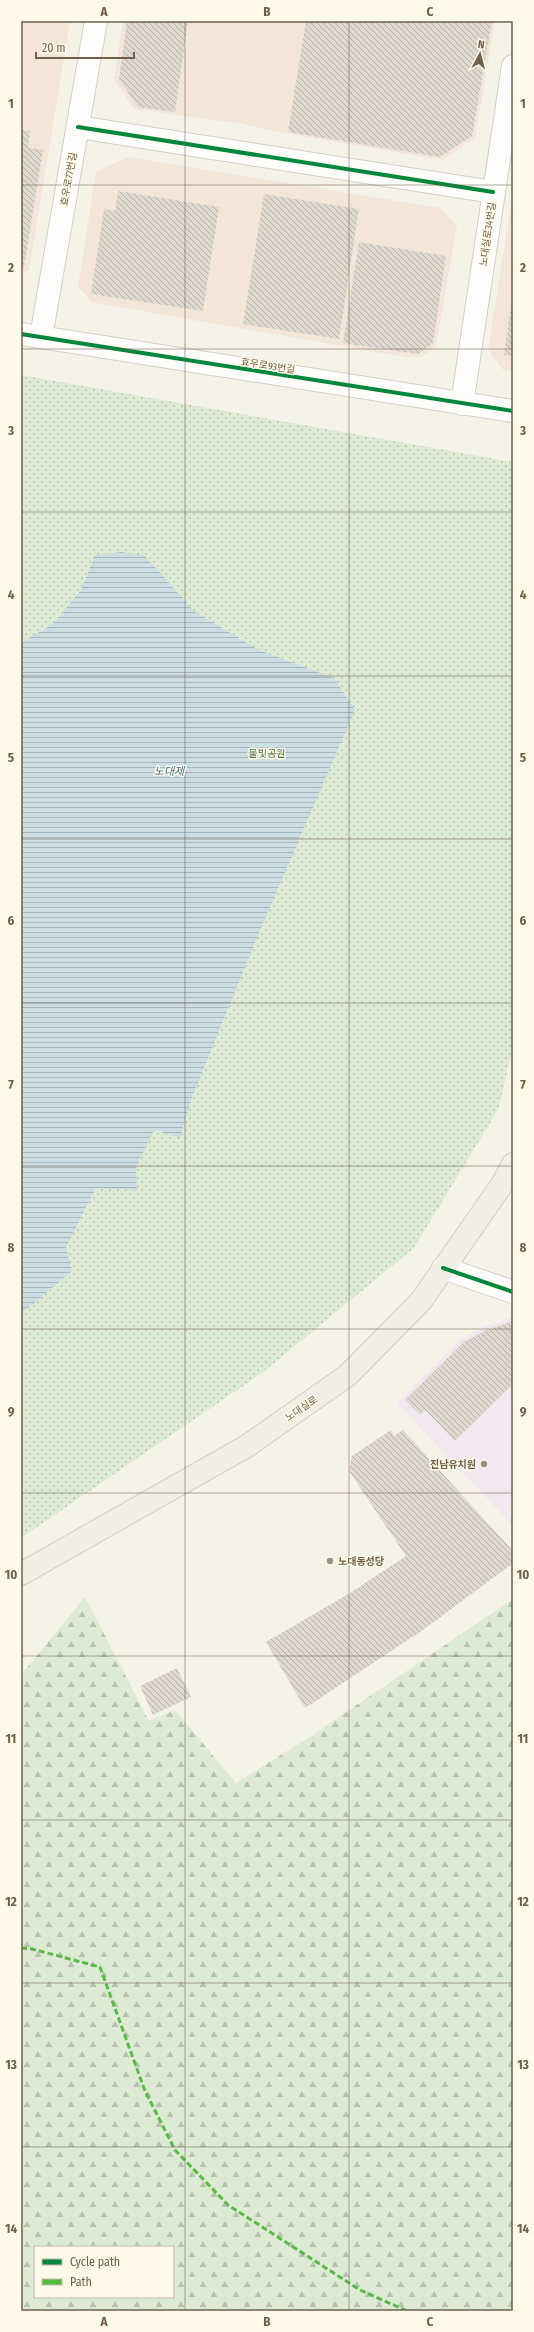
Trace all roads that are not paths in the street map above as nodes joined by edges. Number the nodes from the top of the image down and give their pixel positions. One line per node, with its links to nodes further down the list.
1 (96, 21): 3 (street, 효우로77번길)
2 (513, 66): 4 (street, 노대실로34번길)
3 (78, 127): 4 (street); 5 (street, 효우로77번길)
4 (493, 192): 6 (street, 노대실로34번길)
5 (31, 336): 6 (street, 효우로93번길)
6 (462, 404): 7 (street, 효우로93번길)
7 (513, 411)
8 (513, 1164): 9 (main road, 노대실로)
9 (443, 1268): 10 (street); 11 (main road, 노대실로)
10 (513, 1292)
11 (21, 1574)

